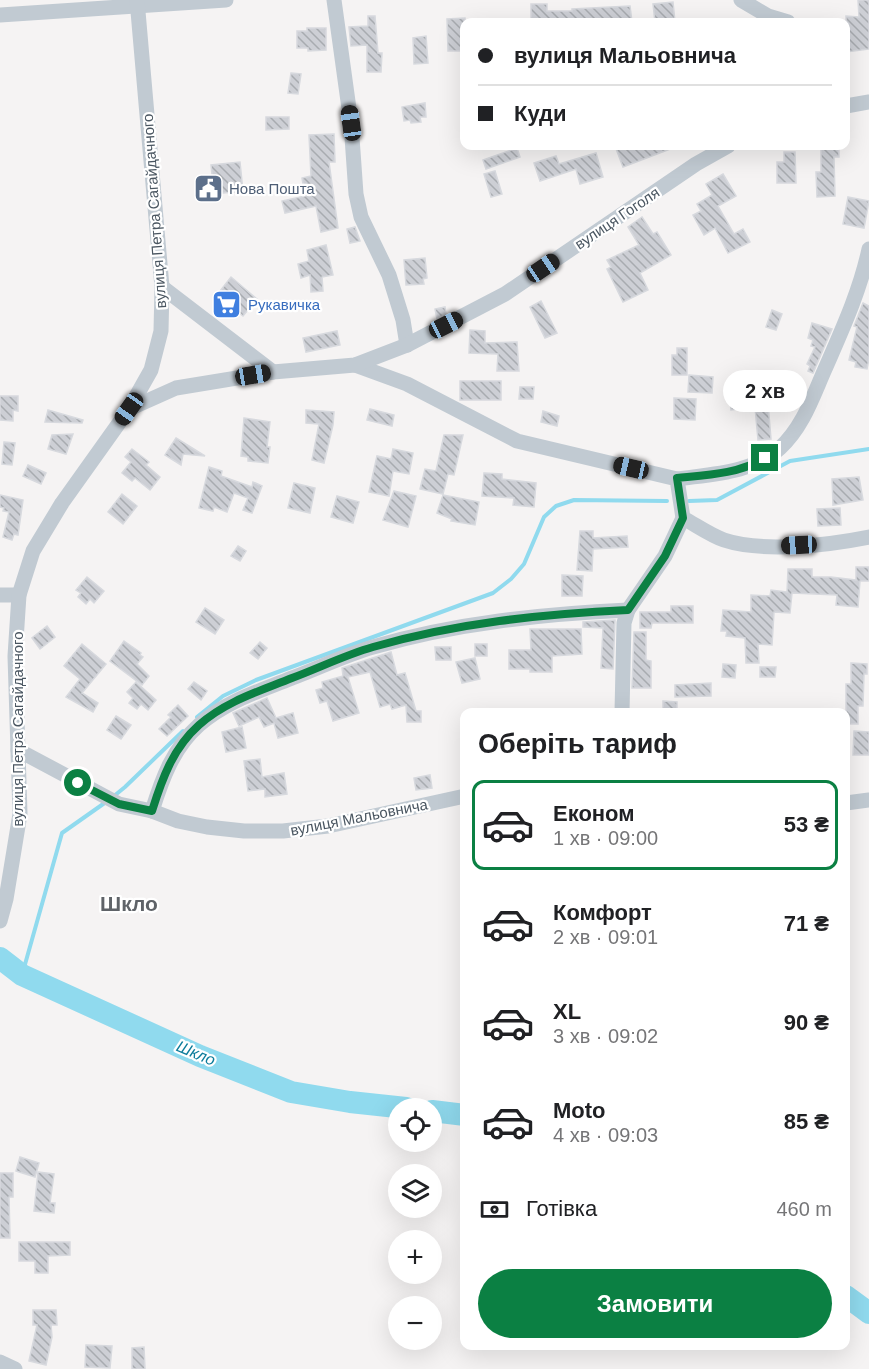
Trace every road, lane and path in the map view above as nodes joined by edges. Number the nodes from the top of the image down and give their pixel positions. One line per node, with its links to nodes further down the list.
1 (226, 0): 4 (street)
2 (334, 0): 12 (street)
3 (741, 0): 6 (street)
4 (137, 3): 5 (street); 11 (street, вулиця Петра Сагайдачного)
5 (0, 15)
6 (775, 18)
7 (869, 102): 8 (street)
8 (850, 104)
9 (721, 150): 12 (street, вулиця Гоголя)
10 (869, 249): 16 (street)
11 (162, 287): 14 (street); 15 (street, вулиця Петра Сагайдачного)
12 (407, 345): 13 (street, вулиця Гоголя)
13 (355, 365): 14 (street, вулиця Гоголя); 16 (street)
14 (273, 372): 15 (street, вулиця Гоголя)
15 (129, 409): 19 (street, вулиця Петра Сагайдачного)
16 (677, 478): 17 (street)
17 (683, 518): 18 (street); 21 (street)
18 (869, 537)
19 (19, 595): 20 (street); 23 (street, вулиця Петра Сагайдачного)
20 (0, 596)
21 (628, 610): 22 (street); 27 (street)
22 (622, 708)
23 (18, 750): 27 (street, вулиця Мальовнича); 28 (street, вулиця Петра Сагайдачного)
24 (460, 797): 27 (street, вулиця Мальовнича)
25 (869, 800): 26 (street)
26 (850, 802)
27 (152, 811)
28 (0, 921)
29 (0, 1362): 30 (street)
30 (15, 1369)

